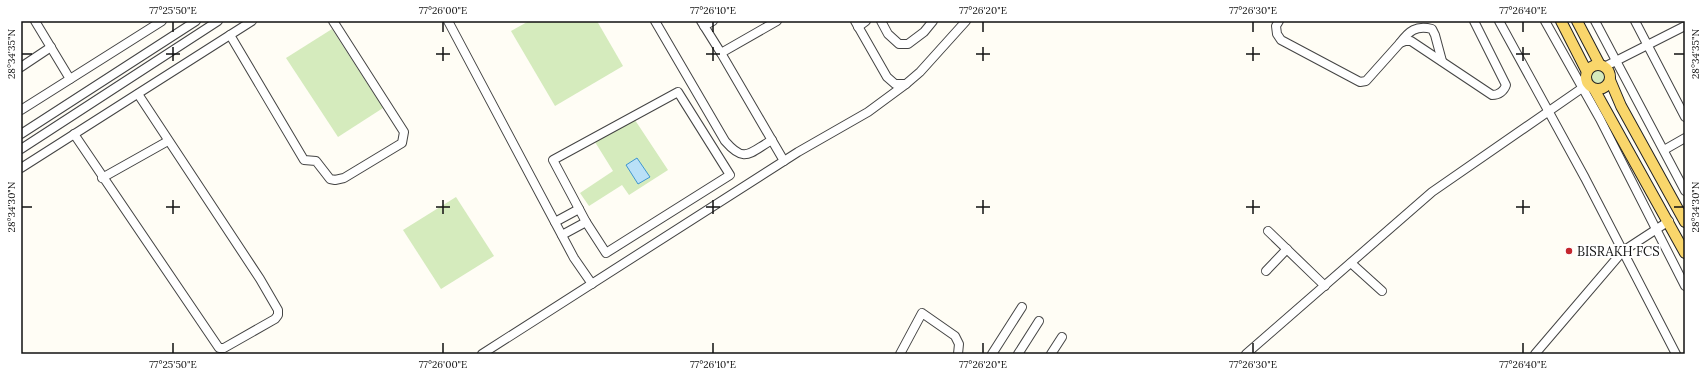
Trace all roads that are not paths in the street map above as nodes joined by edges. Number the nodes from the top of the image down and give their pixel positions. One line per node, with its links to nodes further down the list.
1 (35, 21): 29 (street)
2 (162, 21): 36 (street)
3 (196, 21): 44 (street)
4 (218, 21): 49 (street)
5 (252, 21): 26 (street)
6 (333, 21): 26 (street)
7 (448, 21): 56 (street)
8 (655, 21): 47 (street)
9 (713, 21): 23 (street)
10 (777, 21): 30 (street)
11 (866, 21): 24 (street)
12 (880, 21): 13 (street)
13 (933, 21)
14 (966, 21): 38 (street)
15 (1279, 21): 27 (street)
16 (1474, 21): 31 (street)
17 (1499, 21): 42 (street)
18 (1545, 21): 39 (street)
19 (1561, 21): 35 (main road)
20 (1578, 21): 33 (main road)
21 (1595, 21): 32 (street)
22 (1634, 21): 28 (street)
23 (703, 24): 30 (street)
24 (856, 24): 38 (street)
25 (1685, 26): 28 (street)
26 (230, 35): 40 (street)
27 (1400, 43): 31 (street); 31 (street)
28 (1647, 45): 32 (street); 43 (street)
29 (51, 47): 34 (street); 36 (street)
30 (720, 53): 47 (street)
31 (1442, 61)
32 (1616, 61): 33 (street); 50 (street)
33 (1602, 66): 35 (main road); 37 (main road)
34 (21, 67)
35 (1587, 72): 39 (main road)
36 (70, 79): 41 (street)
37 (1610, 80): 39 (main road); 59 (main road)
38 (906, 84): 51 (street)
39 (1588, 87): 42 (street); 58 (main road); 60 (street)
40 (138, 94): 45 (street); 48 (street)
41 (21, 110)
42 (1549, 111): 64 (street); 66 (street)
43 (1685, 116)
44 (21, 134)
45 (74, 134): 52 (street); 53 (street)
46 (1685, 138): 50 (street)
47 (772, 140): 51 (street)
48 (168, 141): 53 (street); 53 (street)
49 (21, 149)
50 (1664, 150): 54 (street)
51 (784, 161): 68 (street)
52 (21, 168)
53 (102, 178)
54 (1685, 191)
55 (579, 209): 56 (street); 57 (street); 57 (street)
56 (555, 222): 62 (street)
57 (586, 222): 62 (street)
58 (1669, 222): 60 (street); 65 (main road)
59 (1685, 222)
60 (1656, 230): 64 (street); 70 (street)
61 (1268, 231): 63 (street)
62 (562, 235): 68 (street)
63 (1287, 249): 67 (street); 69 (street)
64 (1623, 251): 82 (street); 83 (street)
65 (1685, 253)
66 (1352, 263): 69 (street); 71 (street)
67 (1266, 271)
68 (592, 284): 75 (street)
69 (1326, 286): 81 (street)
70 (1685, 286)
71 (1382, 291)
72 (1022, 307): 78 (street)
73 (1039, 321): 79 (street)
74 (1062, 337): 80 (street)
75 (482, 354)
76 (900, 354): 77 (street)
77 (958, 354)
78 (992, 354)
79 (1018, 354)
80 (1051, 354)
81 (1246, 354)
82 (1535, 354)
83 (1676, 354)

